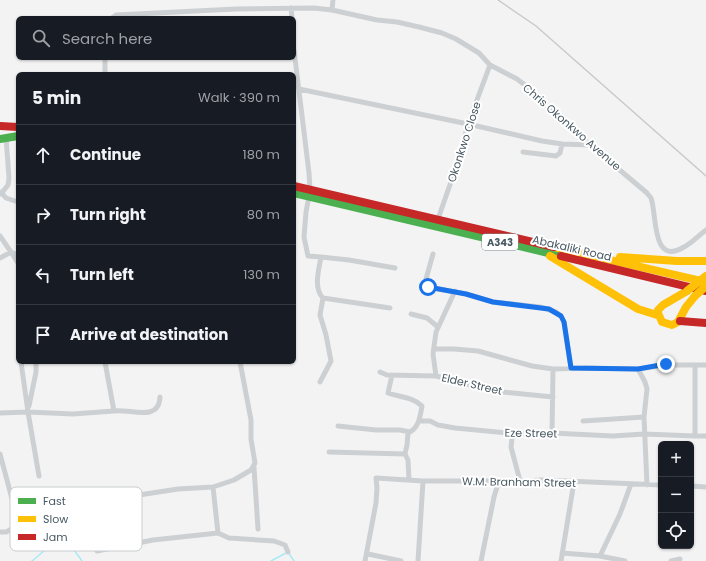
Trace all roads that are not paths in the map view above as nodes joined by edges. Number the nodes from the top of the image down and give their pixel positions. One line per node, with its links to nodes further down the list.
1 (333, 0): 3 (street)
2 (291, 8): 3 (street, Chris Okonkwo Avenue); 4 (street, Chris Okonkwo Avenue); 5 (street)
3 (332, 10): 8 (street, Chris Okonkwo Avenue)
4 (115, 16)
5 (292, 16)
6 (105, 60): 9 (street)
7 (295, 60): 10 (street)
8 (490, 65): 11 (street, Okonkwo Close); 17 (street, Chris Okonkwo Avenue)
9 (105, 72)
10 (299, 89): 11 (street); 22 (street)
11 (468, 124): 16 (street); 24 (street, Okonkwo Close)
12 (0, 126): 13 (main road)
13 (16, 127)
14 (16, 136): 15 (main road)
15 (3, 138): 20 (street)
16 (562, 144): 17 (street); 18 (street)
17 (590, 145): 25 (street, Chris Okonkwo Avenue)
18 (523, 152)
19 (296, 187): 22 (main road, Abakaliki Road / A343)
20 (1, 193): 23 (street)
21 (296, 193): 22 (main road, Abakaliki Road / A343)
22 (309, 193): 24 (main road, Abakaliki Road / A343); 28 (main road, Abakaliki Road / A343); 32 (street)
23 (16, 201)
24 (438, 219): 31 (main road, Abakaliki Road / A343)
25 (706, 230)
26 (0, 236): 27 (street)
27 (12, 252): 29 (street); 33 (street); 34 (street)
28 (541, 252): 41 (main road, Abakaliki Road / A343); 45 (main road)
29 (16, 254)
30 (433, 254): 40 (street)
31 (594, 256): 35 (main road); 38 (main road, Abakaliki Road / A343)
32 (321, 257): 36 (street); 42 (street)
33 (0, 258)
34 (16, 260)
35 (706, 261)
36 (395, 268)
37 (706, 276): 45 (main road, bridge)
38 (706, 282)
39 (706, 286): 46 (main road, bridge)
40 (455, 291): 48 (street); 56 (street)
41 (706, 291)
42 (323, 298): 43 (street); 62 (street)
43 (390, 308)
44 (411, 314): 48 (street)
45 (657, 315): 46 (main road)
46 (680, 321): 47 (main road)
47 (706, 323)
48 (438, 327): 49 (street)
49 (435, 349): 57 (street); 61 (street)
50 (21, 364): 66 (street)
51 (36, 364): 66 (street)
52 (105, 364): 65 (street)
53 (240, 364): 81 (street)
54 (695, 365): 55 (street); 58 (street); 76 (street)
55 (706, 365)
56 (571, 368): 57 (street); 58 (street)
57 (553, 369): 64 (street)
58 (638, 369): 68 (street)
59 (380, 372): 60 (street, Elder Street)
60 (392, 375): 61 (street, Elder Street); 69 (street)
61 (436, 376): 64 (street, Elder Street)
62 (320, 382)
63 (160, 397): 65 (street)
64 (553, 397): 73 (street)
65 (114, 411): 66 (street)
66 (28, 412): 67 (street); 82 (street)
67 (0, 413)
68 (644, 417): 70 (street); 75 (street)
69 (420, 421): 72 (street); 74 (street, Eze Street)
70 (583, 421)
71 (338, 426): 72 (street)
72 (410, 432): 80 (street)
73 (552, 433): 74 (street, Eze Street); 75 (street, Eze Street)
74 (518, 434): 85 (street)
75 (644, 434): 76 (street, Eze Street); 89 (street)
76 (695, 436): 77 (street, Eze Street)
77 (706, 436)
78 (329, 452): 80 (street)
79 (0, 454): 94 (street)
80 (405, 454): 83 (street)
81 (254, 467): 92 (street); 96 (street)
82 (39, 476)
83 (409, 480): 84 (street, W.M. Branham Street); 103 (street, W.M. Branham Street)
84 (423, 481): 87 (street, W.M. Branham Street); 108 (street)
85 (520, 481): 86 (street, W.M. Branham Street); 87 (street, W.M. Branham Street)
86 (574, 482): 88 (street, W.M. Branham Street); 102 (street)
87 (500, 483): 109 (street)
88 (632, 484): 89 (street, W.M. Branham Street); 104 (street)
89 (647, 485): 90 (street, W.M. Branham Street)
90 (658, 485)
91 (694, 486): 93 (street)
92 (213, 487): 95 (street); 99 (street)
93 (706, 487)
94 (10, 491)
95 (142, 494)
96 (258, 529)
97 (10, 530): 98 (street)
98 (0, 532)
99 (218, 533): 100 (street); 101 (street)
100 (142, 542)
101 (288, 552)
102 (562, 553): 104 (street); 110 (street)
103 (368, 554): 106 (street); 107 (street)
104 (600, 556): 111 (street)
105 (680, 559): 112 (street)
106 (365, 561)
107 (401, 561)
108 (418, 561)
109 (480, 561)
110 (561, 561)
111 (625, 561)
112 (671, 561)

